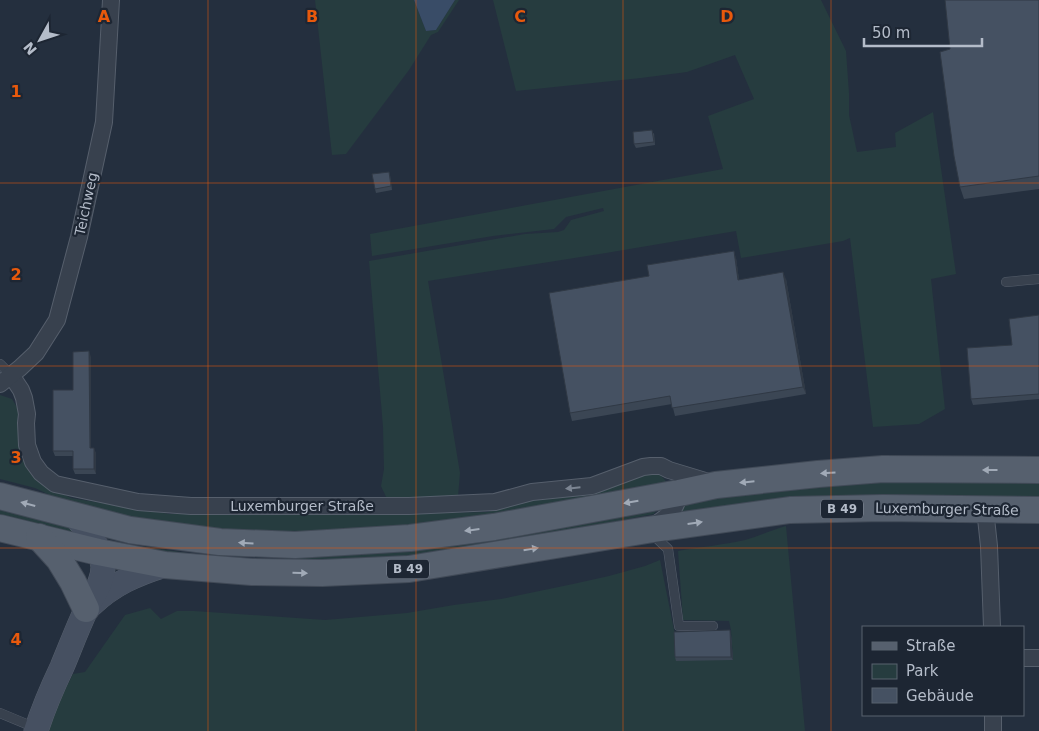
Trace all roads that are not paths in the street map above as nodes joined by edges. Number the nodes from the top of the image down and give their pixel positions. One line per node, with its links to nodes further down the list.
1 (111, 0): 4 (street, Teichweg)
2 (1039, 279): 3 (lane)
3 (1006, 282)
4 (4, 374): 6 (street, Luxemburger Straße, one-way to 4)
5 (1039, 470): 6 (main road, Luxemburger Straße / B 49, one-way to 6)
6 (674, 482): 12 (main road, Luxemburger Straße / B 49, one-way to 12); 13 (street, Luxemburger Straße)
7 (0, 496): 10 (main road, Luxemburger Straße / B 49, one-way to 7)
8 (986, 509): 9 (main road, Luxemburger Straße / B 49); 13 (main road, Luxemburger Straße / B 49, one-way to 8); 19 (street)
9 (1039, 510)
10 (76, 517): 12 (main road, Luxemburger Straße / B 49); 15 (street)
11 (0, 528): 14 (main road, Luxemburger Straße / B 49)
12 (130, 530): 15 (street)
13 (647, 530): 16 (main road, Luxemburger Straße / B 49, one-way to 13); 18 (lane)
14 (39, 537): 15 (main road, Luxemburger Straße / B 49); 17 (main road)
15 (98, 552): 16 (main road, Luxemburger Straße / B 49); 17 (street)
16 (165, 565): 17 (street)
17 (86, 609): 24 (street)
18 (713, 626)
19 (992, 626)
20 (1024, 658): 21 (street)
21 (1039, 658)
22 (0, 713): 24 (lane)
23 (993, 716): 25 (street)
24 (36, 730)
25 (993, 731)

